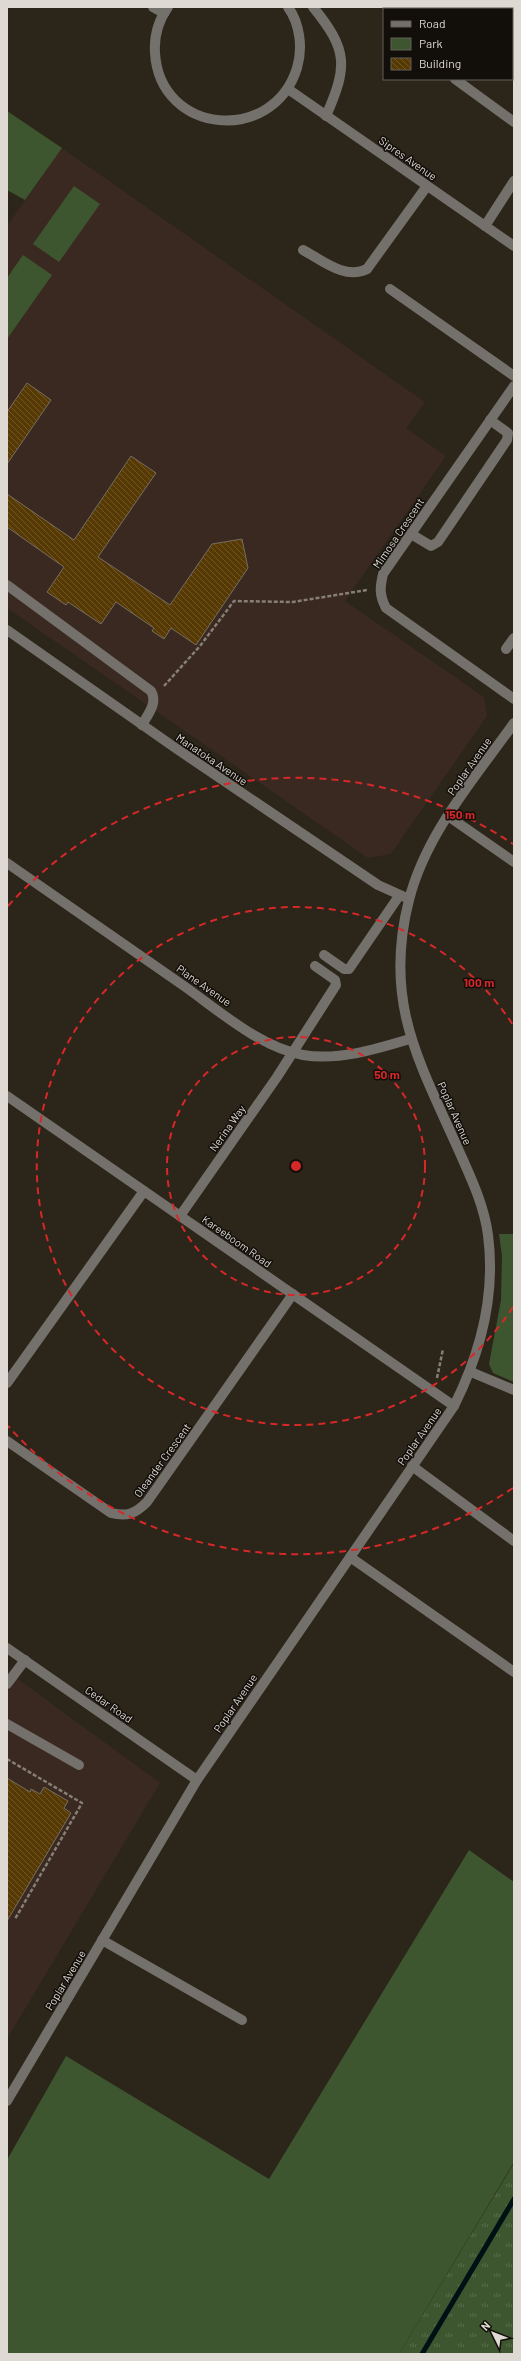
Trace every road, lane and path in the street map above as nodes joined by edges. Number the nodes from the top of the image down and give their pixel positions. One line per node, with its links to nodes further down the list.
1 (154, 7): 4 (street)
2 (288, 7): 6 (street)
3 (313, 7): 7 (street)
4 (166, 10): 6 (street)
5 (456, 80): 8 (street)
6 (288, 89): 7 (street, Sipres Avenue)
7 (326, 116): 10 (street, Sipres Avenue)
8 (514, 122)
9 (514, 181): 11 (street)
10 (427, 186): 11 (street, Sipres Avenue); 13 (street)
11 (485, 226): 12 (street, Sipres Avenue)
12 (514, 246)
13 (303, 250)
14 (390, 289): 15 (street)
15 (514, 376)
16 (514, 386): 17 (street, Mimosa Crescent)
17 (490, 420): 18 (street, Mimosa Crescent); 18 (street)
18 (411, 534): 20 (street, Mimosa Crescent)
19 (7, 585): 24 (street)
20 (380, 588): 24 (path); 25 (street)
21 (7, 630): 27 (street, Manatoka Avenue)
22 (514, 638): 23 (street)
23 (506, 649)
24 (154, 697): 27 (street)
25 (514, 699)
26 (514, 723): 28 (street, Poplar Avenue)
27 (142, 725): 31 (street, Manatoka Avenue)
28 (448, 816): 29 (street); 32 (street, Poplar Avenue)
29 (514, 862)
30 (7, 863): 36 (street, Plane Avenue)
31 (398, 896): 32 (street, Manatoka Avenue); 33 (street)
32 (409, 899): 35 (street, Poplar Avenue)
33 (324, 955)
34 (315, 966): 36 (street, Nerina Way)
35 (410, 1039): 36 (street, Plane Avenue); 42 (street, Poplar Avenue)
36 (292, 1053): 39 (street, Nerina Way)
37 (7, 1096): 38 (street, Kareeboom Road)
38 (144, 1191): 39 (street, Kareeboom Road); 44 (street)
39 (180, 1216): 40 (street, Kareeboom Road)
40 (293, 1294): 46 (street, Kareeboom Road); 47 (street, Oleander Crescent)
41 (444, 1349): 43 (path)
42 (471, 1372): 45 (street); 46 (street, Poplar Avenue)
43 (436, 1382)
44 (7, 1383)
45 (514, 1390)
46 (454, 1406): 48 (street, Poplar Avenue)
47 (7, 1441)
48 (412, 1466): 49 (street); 50 (street, Poplar Avenue)
49 (512, 1536)
50 (350, 1557): 53 (street); 58 (street, Poplar Avenue)
51 (7, 1648): 52 (street, Cedar Road)
52 (25, 1660): 54 (street); 58 (street, Cedar Road)
53 (514, 1672)
54 (7, 1684)
55 (7, 1724): 57 (street)
56 (7, 1759): 59 (path)
57 (79, 1765)
58 (197, 1780): 60 (street, Poplar Avenue)
59 (15, 1919)
60 (102, 1940): 61 (street); 62 (street, Poplar Avenue)
61 (242, 2020)
62 (8, 2098)

